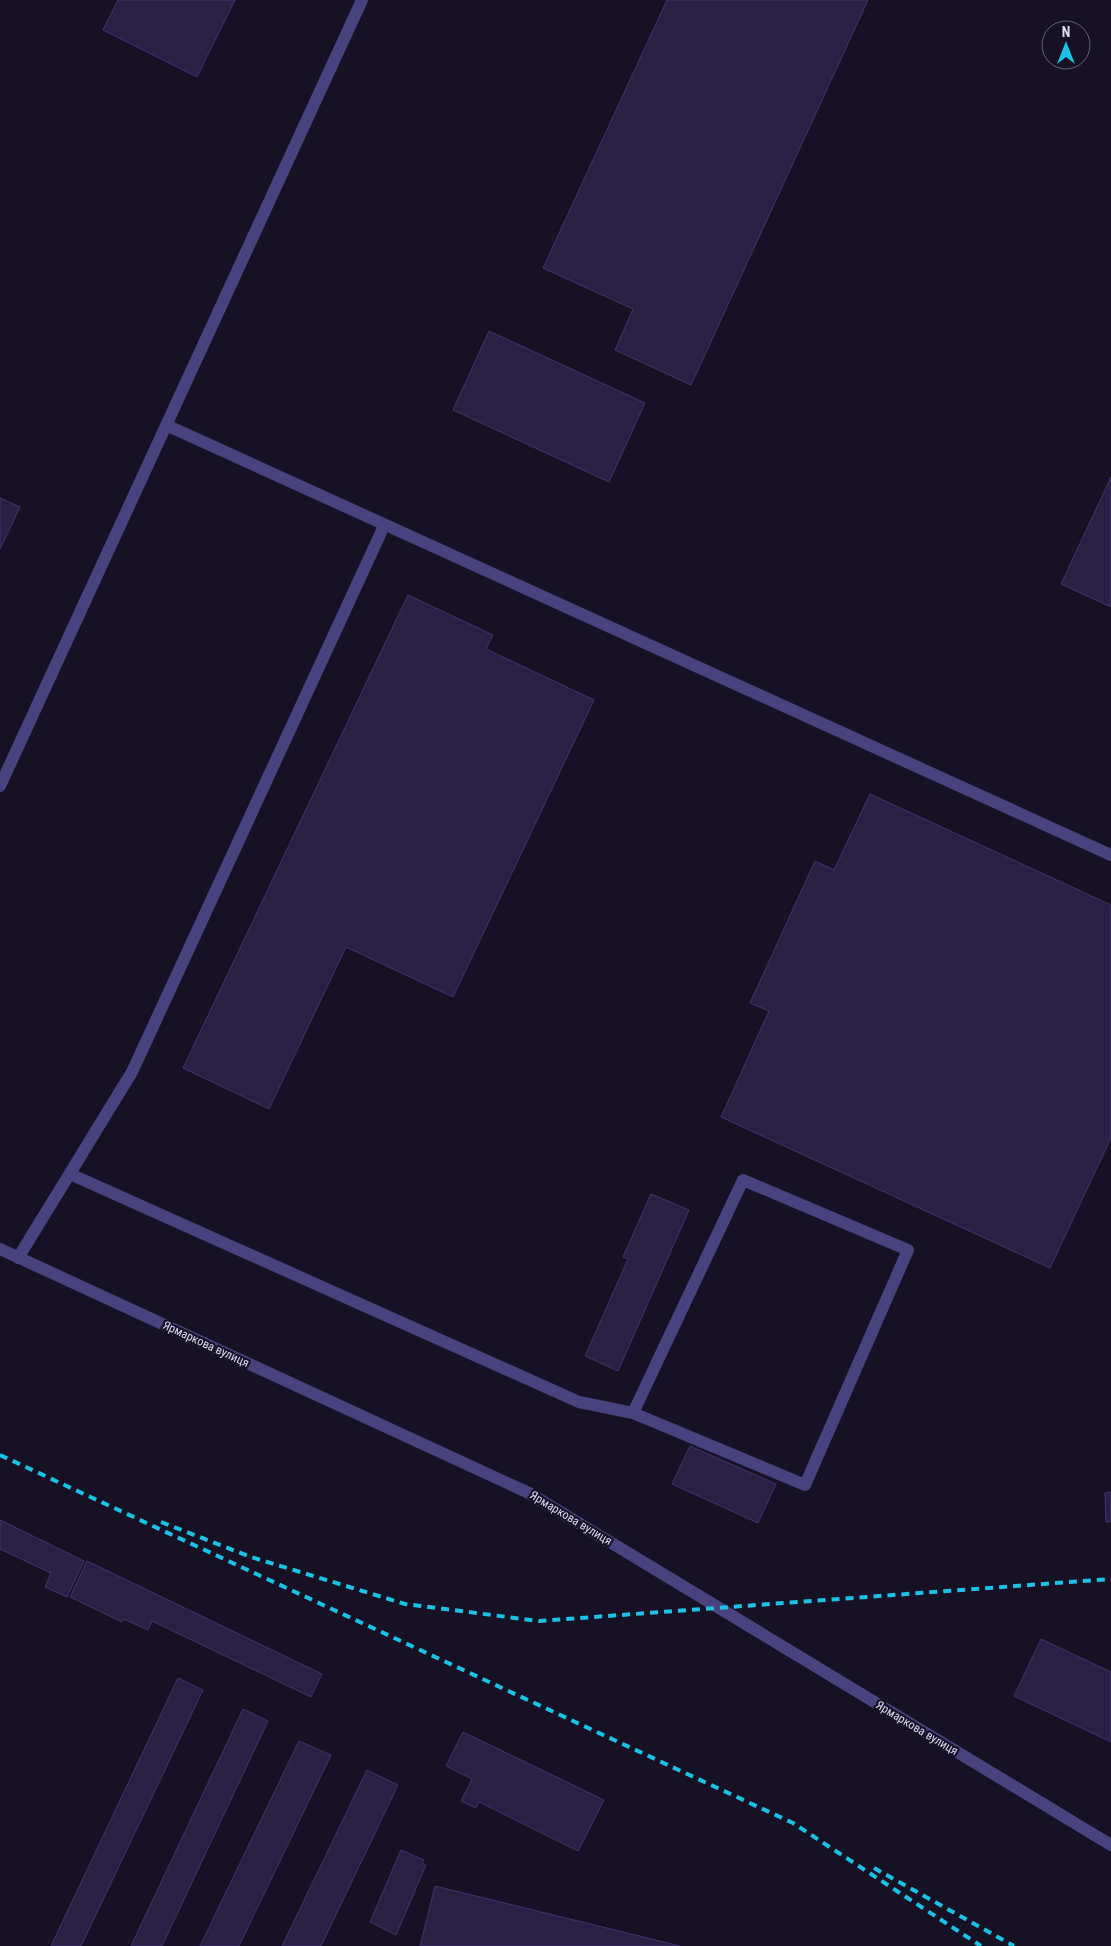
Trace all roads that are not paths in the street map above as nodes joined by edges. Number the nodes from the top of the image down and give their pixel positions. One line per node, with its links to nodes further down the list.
1 (362, 0): 2 (street)
2 (166, 425): 3 (street); 4 (street)
3 (384, 526): 5 (street); 6 (street)
4 (0, 786)
5 (1111, 855)
6 (70, 1174): 8 (street); 9 (street)
7 (0, 1249): 8 (street, Ярмаркова вулиця)
8 (18, 1258): 10 (street, Ярмаркова вулиця)
9 (633, 1413): 9 (street)
10 (1111, 1845)

